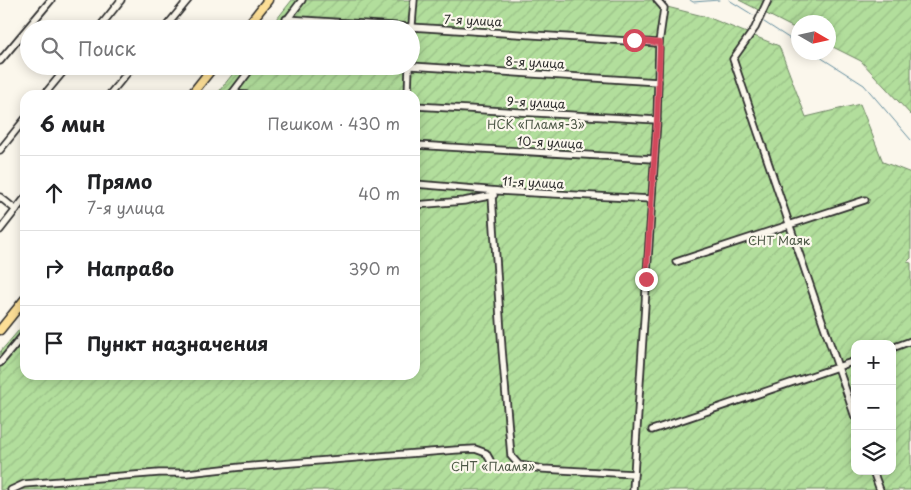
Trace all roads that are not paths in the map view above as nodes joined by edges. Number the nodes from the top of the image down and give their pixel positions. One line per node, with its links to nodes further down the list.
1 (51, 0): 10 (street)
2 (121, 0): 11 (street)
3 (188, 0): 12 (street)
4 (268, 0): 13 (main road)
5 (302, 0): 9 (street)
6 (414, 0): 15 (street)
7 (657, 0): 18 (street)
8 (768, 0): 47 (street)
9 (286, 19): 14 (street, 7-я улица)
10 (34, 20)
11 (105, 20)
12 (171, 20)
13 (251, 20)
14 (302, 20)
15 (413, 20)
16 (420, 28): 18 (street, 7-я улица)
17 (20, 37): 19 (street)
18 (660, 43): 26 (street)
19 (0, 61)
20 (420, 67): 26 (street, 8-я улица)
21 (61, 75): 27 (street)
22 (126, 75): 28 (street)
23 (207, 75): 29 (main road)
24 (246, 75): 30 (street)
25 (409, 75): 31 (street)
26 (658, 82): 33 (street)
27 (48, 90)
28 (113, 90)
29 (195, 90)
30 (234, 90)
31 (408, 90)
32 (420, 106): 33 (street, 9-я улица)
33 (657, 120): 37 (street)
34 (20, 125): 36 (street)
35 (420, 145): 37 (street, 10-я улица)
36 (0, 150)
37 (654, 159): 42 (street)
38 (420, 184): 39 (street, 11-я улица)
39 (499, 191): 40 (street); 42 (street, 11-я улица)
40 (492, 196): 44 (street); 61 (street)
41 (0, 197): 46 (street)
42 (651, 199): 61 (street)
43 (865, 200): 47 (street)
44 (420, 204)
45 (20, 205): 46 (street)
46 (16, 210): 48 (street)
47 (789, 224): 49 (street); 57 (street)
48 (0, 230)
49 (676, 262)
50 (20, 305): 51 (main road)
51 (0, 330)
52 (20, 339): 56 (street)
53 (911, 341): 54 (street)
54 (896, 347)
55 (851, 362): 57 (street)
56 (0, 363)
57 (838, 367): 58 (street); 59 (street)
58 (851, 405)
59 (652, 430)
60 (490, 460): 63 (street)
61 (634, 474): 64 (street)
62 (874, 475): 65 (street)
63 (11, 490)
64 (633, 490)
65 (880, 490)

